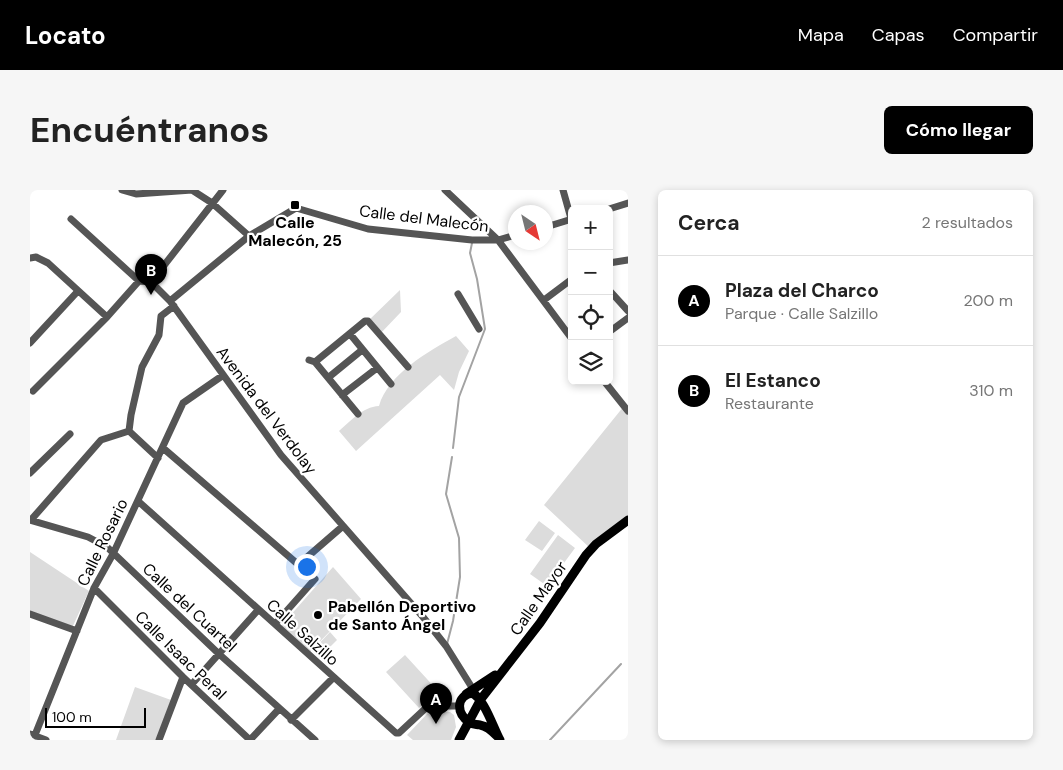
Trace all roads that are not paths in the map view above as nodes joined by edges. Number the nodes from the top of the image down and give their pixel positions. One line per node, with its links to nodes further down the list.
1 (122, 190): 5 (street)
2 (223, 190): 5 (street)
3 (445, 190): 14 (street)
4 (563, 190): 7 (street)
5 (212, 203): 12 (street); 19 (street)
6 (628, 204): 8 (street)
7 (568, 207)
8 (613, 208)
9 (71, 219): 18 (street)
10 (568, 221): 11 (street)
11 (553, 224)
12 (248, 236): 14 (street, Calle del Malecón); 25 (street, Calle del Malecón)
13 (508, 237): 14 (street, Calle del Malecón)
14 (498, 240): 24 (street)
15 (30, 258): 21 (street)
16 (628, 260): 17 (street)
17 (613, 262)
18 (139, 281): 19 (street); 27 (street)
19 (151, 282): 25 (street, Avenida del Verdolay)
20 (568, 283): 24 (street)
21 (78, 291): 27 (street); 33 (street)
22 (458, 294): 29 (street)
23 (613, 294): 26 (street)
24 (544, 300): 31 (street)
25 (172, 304): 37 (street, Avenida del Verdolay); 45 (street, Calle del Malecón)
26 (628, 311)
27 (107, 317): 41 (street)
28 (628, 318): 30 (street)
29 (478, 329)
30 (613, 329)
31 (568, 333)
32 (350, 334): 34 (street); 35 (street); 38 (street)
33 (30, 343)
34 (362, 350): 36 (street); 38 (street)
35 (408, 367)
36 (377, 368): 39 (street); 42 (street)
37 (222, 376): 47 (street, Calle Rosario); 53 (street, Avenida del Verdolay)
38 (329, 377): 42 (street)
39 (391, 384)
40 (607, 385): 43 (street)
41 (33, 391)
42 (342, 395): 44 (street)
43 (628, 411)
44 (358, 414)
45 (129, 431): 48 (street); 51 (street)
46 (70, 434): 49 (street)
47 (162, 448): 48 (street, Calle Rosario); 55 (street)
48 (158, 458): 50 (street, Calle Rosario)
49 (30, 473)
50 (138, 501): 54 (street, Calle Rosario); 57 (street, Calle Salzillo)
51 (30, 520): 54 (street, Calle del Cuartel)
52 (628, 520): 65 (main road, Calle Mayor)
53 (343, 526): 55 (street); 65 (street, Avenida del Verdolay)
54 (113, 554): 56 (street, Calle Rosario); 61 (street, Calle del Cuartel)
55 (298, 565): 59 (street)
56 (94, 588): 60 (street, Calle Rosario); 62 (street, Calle Isaac Peral)
57 (258, 610): 59 (street, Calle Salzillo); 61 (street)
58 (30, 614): 60 (street)
59 (275, 624): 63 (street, Calle Salzillo)
60 (77, 631): 71 (street, Calle Rosario)
61 (219, 654): 64 (street); 67 (street, Calle del Cuartel)
62 (183, 677): 64 (street, Calle Isaac Peral); 74 (street)
63 (333, 678): 66 (street, Calle Salzillo); 69 (street)
64 (192, 684): 75 (street, Calle Isaac Peral)
65 (472, 695): 66 (main road); 68 (main road); 70 (main road)
66 (459, 706): 70 (main road)
67 (279, 709): 69 (street, Calle del Cuartel); 75 (street)
68 (486, 711): 70 (main road); 72 (main road)
69 (291, 720): 76 (street, Calle del Cuartel)
70 (471, 723): 72 (main road); 77 (main road)
71 (32, 736): 73 (street)
72 (500, 739)
73 (46, 740)
74 (159, 740)
75 (250, 740)
76 (315, 740)
77 (460, 740)

